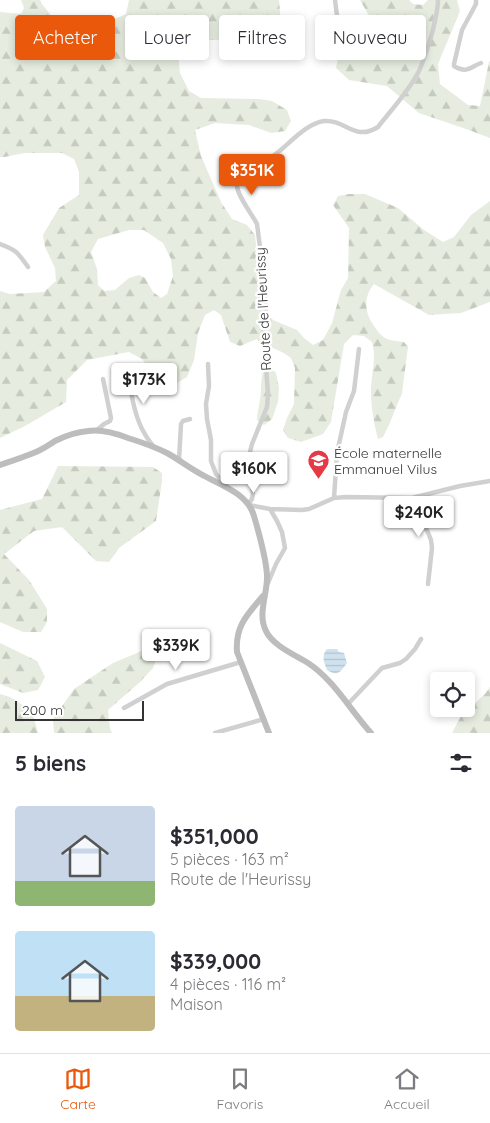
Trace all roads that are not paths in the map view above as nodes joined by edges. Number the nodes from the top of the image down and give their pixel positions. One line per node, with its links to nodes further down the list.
1 (335, 0): 4 (street)
2 (438, 0): 21 (street, Route de l'Heurissy)
3 (476, 0): 5 (street)
4 (337, 15)
5 (481, 63)
6 (0, 244): 7 (street)
7 (28, 267)
8 (359, 349): 19 (street)
9 (208, 364): 18 (street)
10 (127, 366): 14 (street)
11 (103, 379): 13 (street)
12 (190, 418): 15 (street)
13 (97, 430): 14 (street); 16 (street)
14 (154, 447): 15 (street)
15 (179, 460): 18 (street)
16 (0, 465)
17 (490, 481): 20 (street)
18 (228, 489): 21 (street)
19 (334, 498): 20 (street); 22 (street)
20 (402, 499): 23 (street)
21 (249, 504): 22 (street); 24 (street)
22 (270, 509): 24 (street)
23 (428, 584)
24 (266, 586): 25 (street)
25 (264, 595): 27 (street); 28 (street)
26 (421, 639): 28 (street)
27 (241, 662): 29 (street); 30 (street)
28 (348, 704): 33 (street)
29 (124, 708)
30 (264, 719): 31 (street); 32 (street)
31 (215, 733)
32 (269, 733)
33 (371, 733)

